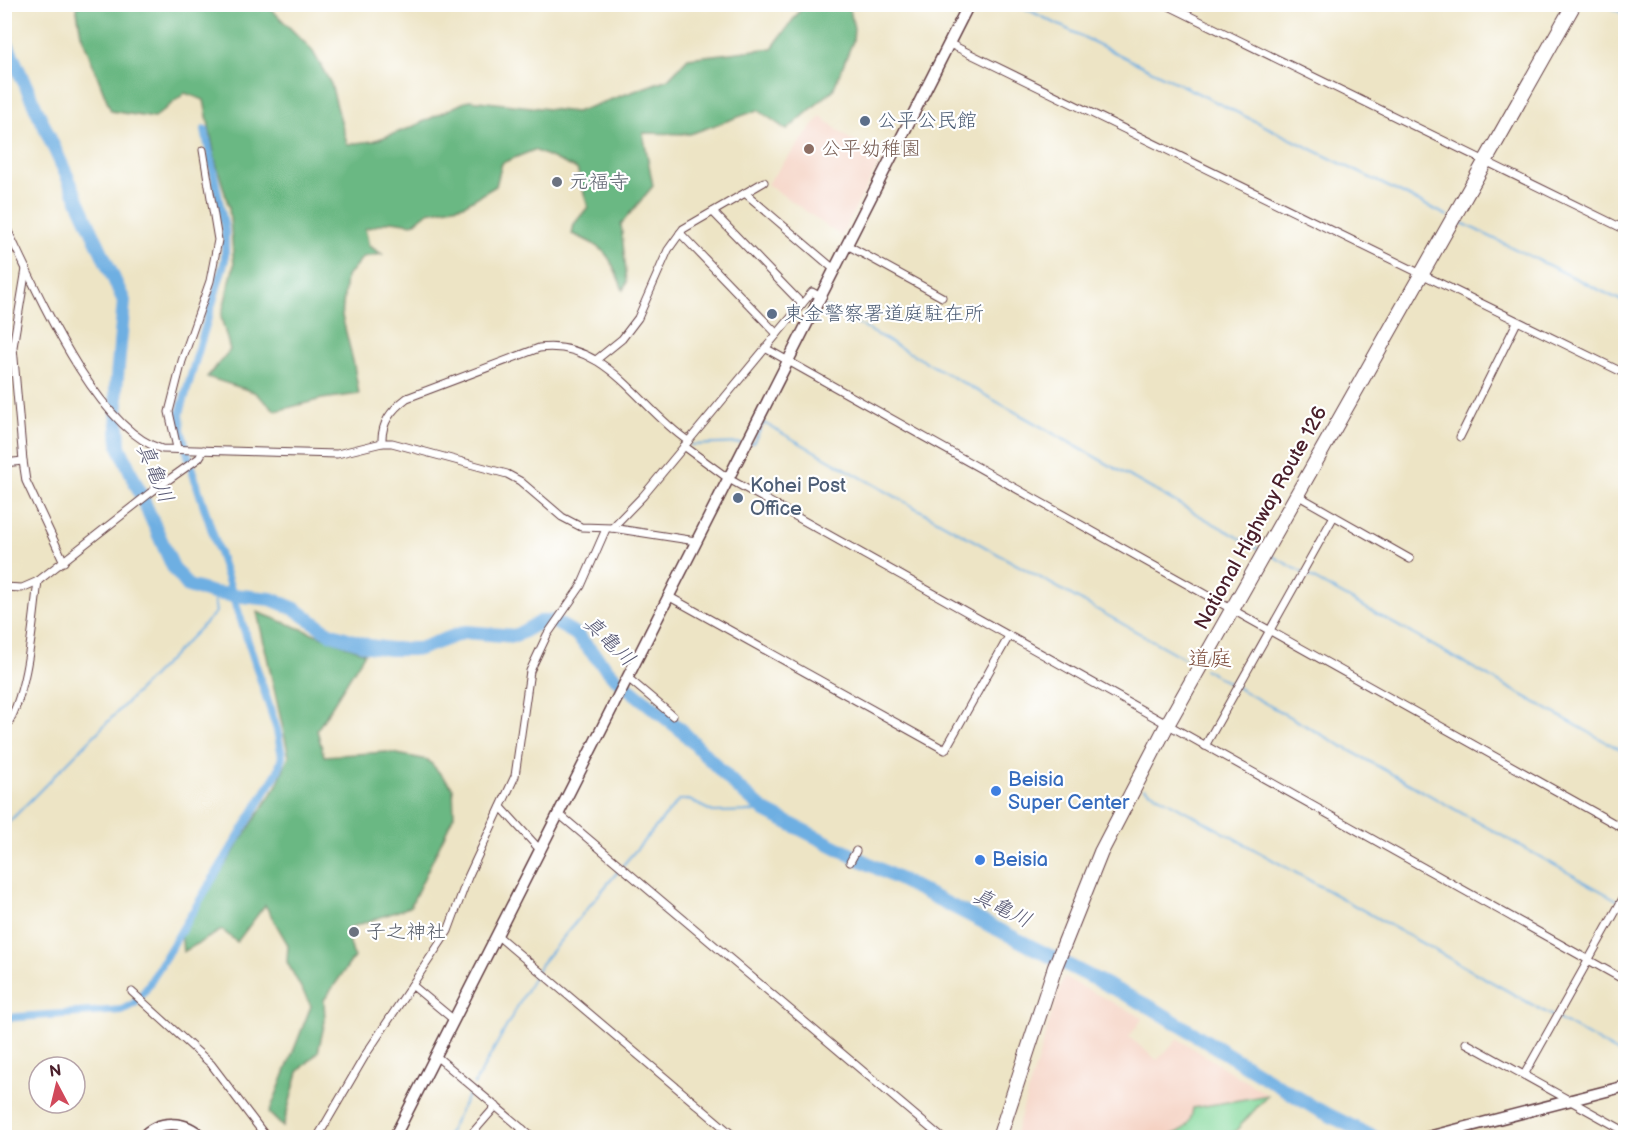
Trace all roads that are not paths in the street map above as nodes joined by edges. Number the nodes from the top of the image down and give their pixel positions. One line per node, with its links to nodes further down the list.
1 (969, 4): 4 (street)
2 (1165, 4): 6 (street)
3 (1574, 4): 6 (highway, National Highway Route 126)
4 (950, 44): 13 (street); 16 (street)
5 (203, 150): 31 (street)
6 (1485, 161): 11 (street); 16 (highway, National Highway Route 126)
7 (764, 182): 8 (street)
8 (745, 193): 9 (street); 15 (street)
9 (713, 212): 12 (street); 19 (street)
10 (4, 223): 14 (street)
11 (1626, 230)
12 (680, 233): 21 (street); 25 (street)
13 (847, 245): 15 (street); 18 (street)
14 (26, 269): 22 (street); 31 (street)
15 (834, 270): 17 (street)
16 (1422, 274): 20 (street); 36 (highway, National Highway Route 126)
17 (821, 297): 19 (street); 26 (street)
18 (942, 297)
19 (802, 304): 21 (street)
20 (1517, 322): 27 (street); 28 (street)
21 (777, 334): 23 (street)
22 (13, 347): 24 (street); 33 (street)
23 (765, 348): 26 (street); 30 (street)
24 (4, 349)
25 (596, 360): 29 (street); 30 (street)
26 (788, 362): 35 (street); 45 (street)
27 (1626, 374)
28 (1461, 437)
29 (382, 443): 32 (street); 38 (street)
30 (686, 444): 35 (street); 38 (street)
31 (177, 448): 32 (street)
32 (204, 450): 41 (street)
33 (23, 461): 34 (street); 41 (street)
34 (4, 463)
35 (729, 479): 39 (street); 47 (street)
36 (1297, 495): 37 (street); 45 (highway, National Highway Route 126)
37 (1334, 516): 40 (street); 46 (street)
38 (609, 529): 39 (street); 53 (street)
39 (696, 541): 44 (street)
40 (1410, 559)
41 (64, 562): 42 (street)
42 (38, 581): 43 (street); 51 (street)
43 (4, 587)
44 (668, 596): 47 (street); 48 (street)
45 (1233, 611): 46 (street); 50 (highway, National Highway Route 126)
46 (1269, 631): 52 (street); 55 (street)
47 (1009, 636): 50 (street)
48 (628, 678): 49 (street); 54 (street)
49 (673, 716)
50 (1167, 725): 52 (street); 84 (highway, National Highway Route 126)
51 (4, 729)
52 (1205, 746): 61 (street)
53 (501, 807): 56 (street); 63 (street)
54 (559, 814): 56 (street); 83 (street)
55 (1626, 830)
56 (541, 851): 60 (street)
57 (856, 851): 58 (street)
58 (850, 862)
59 (1626, 893): 61 (street)
60 (498, 936): 65 (street); 82 (street)
61 (1588, 960): 62 (street); 68 (street)
62 (1626, 981)
63 (412, 986): 65 (street); 77 (street)
64 (132, 992): 76 (street)
65 (454, 1020): 67 (street)
66 (1466, 1043): 68 (street)
67 (436, 1056): 71 (street); 78 (street)
68 (1524, 1075): 70 (street)
69 (1626, 1086): 70 (street)
70 (1570, 1100): 73 (street); 85 (street)
71 (496, 1106): 72 (street); 79 (street)
72 (523, 1129): 80 (street); 81 (street)
73 (1621, 1129)
74 (142, 1137): 75 (street)
75 (203, 1137)
76 (267, 1137)
77 (317, 1137)
78 (394, 1137)
79 (469, 1137)
80 (515, 1137)
81 (533, 1137)
82 (736, 1137)
83 (942, 1137)
84 (999, 1137)
85 (1424, 1137)

